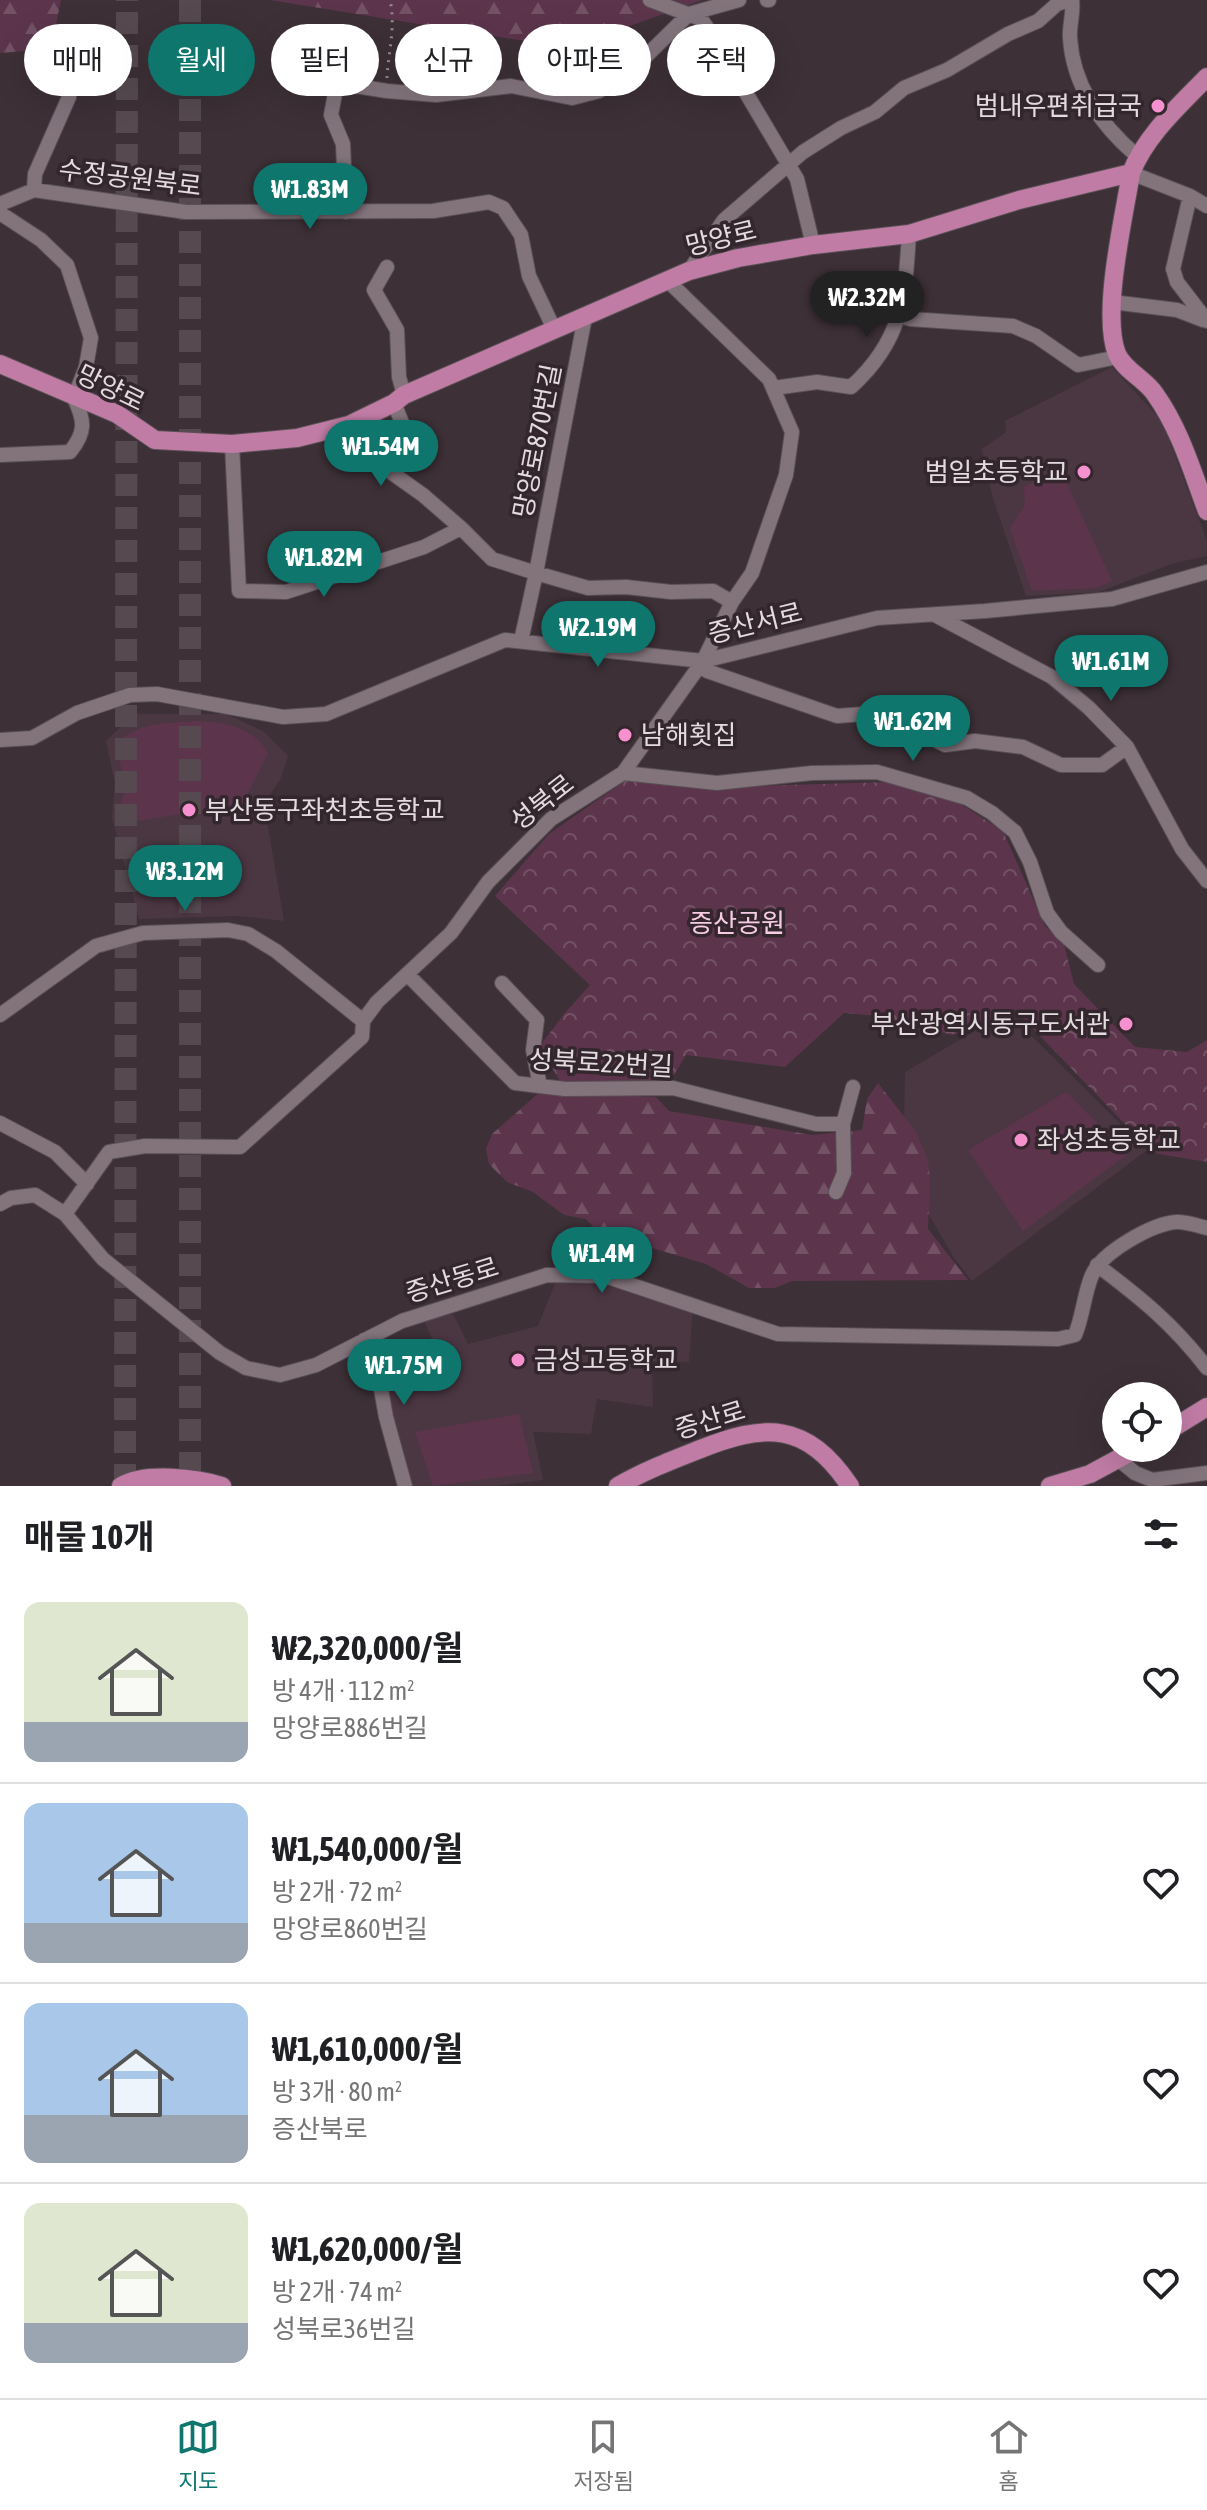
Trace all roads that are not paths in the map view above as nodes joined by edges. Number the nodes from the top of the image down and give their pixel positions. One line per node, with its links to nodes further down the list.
1 (650, 0): 4 (street)
2 (739, 0): 4 (street)
3 (1070, 0): 7 (street); 8 (street)
4 (689, 14): 8 (street); 13 (street)
5 (1207, 77): 7 (main road)
6 (69, 96): 9 (street)
7 (1134, 164): 10 (street); 15 (main road, 망양로); 20 (main road)
8 (789, 166): 16 (street); 18 (street)
9 (34, 190): 11 (street, 수정공원북로); 13 (street, 수정공원북로)
10 (1190, 196): 12 (street); 23 (street)
11 (0, 204)
12 (1207, 206)
13 (346, 212): 24 (street, 수정공원북로)
14 (0, 213): 28 (street)
15 (909, 234): 16 (main road, 망양로); 21 (street)
16 (813, 245): 18 (main road, 망양로)
17 (387, 267): 29 (street)
18 (689, 271): 19 (main road, 망양로)
19 (668, 281): 22 (main road, 망양로); 27 (street, 성북로)
20 (1112, 302): 23 (street); 25 (main road)
21 (899, 315): 25 (street); 27 (street)
22 (585, 317): 24 (main road, 망양로); 35 (street, 망양로870번길)
23 (1207, 321)
24 (555, 331): 29 (main road, 망양로)
25 (1118, 357): 32 (main road)
26 (0, 364): 28 (main road, 망양로)
27 (774, 388): 36 (street, 성북로)
28 (74, 398): 30 (main road, 망양로); 31 (street)
29 (399, 399): 30 (main road, 망양로); 33 (street)
30 (232, 444): 33 (street)
31 (0, 455)
32 (1207, 511)
33 (461, 528): 35 (street)
34 (1207, 572): 37 (street, 증산서로)
35 (536, 573): 36 (street); 38 (street, 망양로870번길)
36 (732, 602): 39 (street, 성북로)
37 (931, 613): 39 (street, 증산서로); 41 (street)
38 (521, 641): 39 (street, 증산서로); 40 (street, 증산서로)
39 (703, 661): 41 (street); 42 (street, 성북로)
40 (0, 740)
41 (1127, 747): 43 (street)
42 (623, 773): 44 (street); 45 (street, 성북로)
43 (1207, 881)
44 (1098, 965)
45 (407, 974): 48 (street, 성북로); 49 (street, 성북로22번길)
46 (502, 983): 49 (street)
47 (0, 1015): 48 (street)
48 (363, 1021): 53 (street, 성북로)
49 (540, 1086): 52 (street, 성북로22번길)
50 (853, 1087): 52 (street)
51 (0, 1123): 53 (street)
52 (843, 1124): 54 (street)
53 (87, 1184): 56 (street, 성북로)
54 (836, 1192)
55 (0, 1204): 56 (street, 증산동로)
56 (65, 1214): 59 (street, 증산동로)
57 (1207, 1228): 58 (street)
58 (1097, 1265): 59 (street, 증산동로); 60 (street)
59 (364, 1340): 68 (street)
60 (1207, 1368)
61 (1207, 1407): 62 (main road)
62 (1182, 1422)
63 (1112, 1462): 71 (main road)
64 (1122, 1462): 65 (street)
65 (1207, 1473)
66 (121, 1486): 67 (main road)
67 (222, 1486)
68 (405, 1486)
69 (618, 1486): 70 (main road, 증산로)
70 (850, 1486)
71 (1050, 1486)

